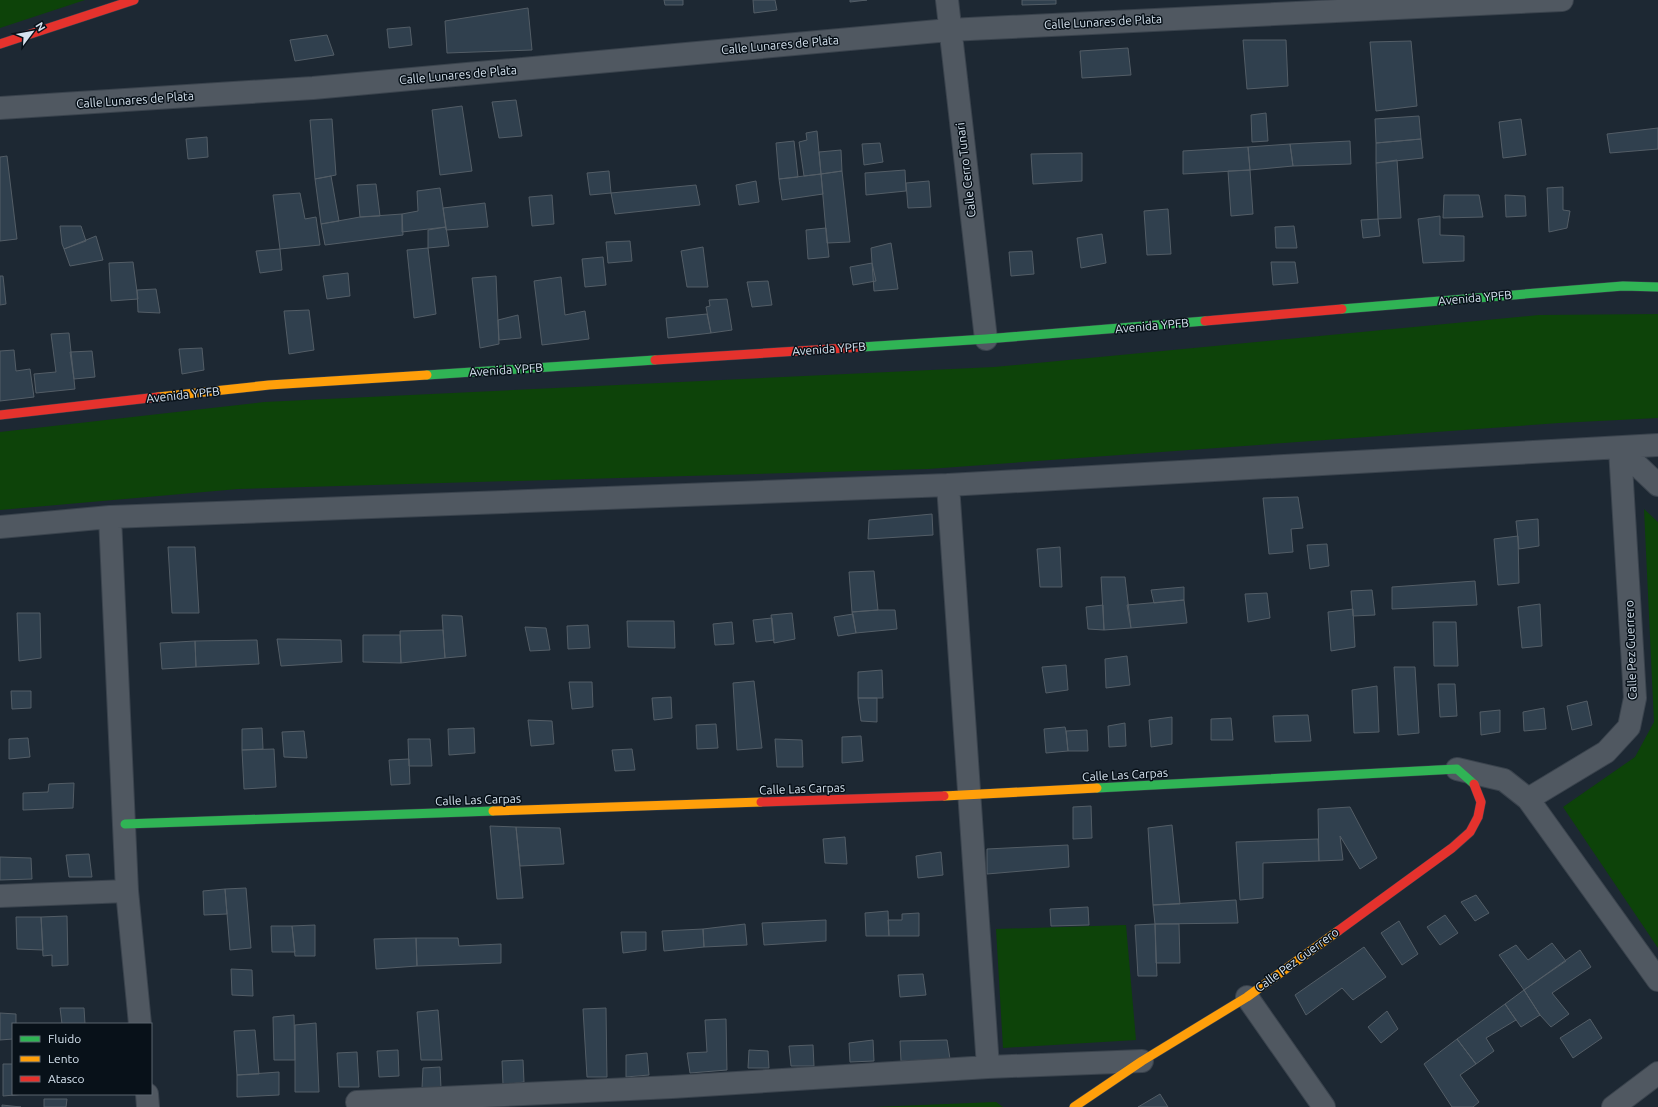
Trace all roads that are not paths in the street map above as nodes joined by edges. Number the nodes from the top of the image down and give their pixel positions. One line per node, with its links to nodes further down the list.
1 (134, 0): 5 (street)
2 (947, 0): 4 (street, Calle Cerro Tunari)
3 (1562, 0): 4 (street, Calle Lunares de Plata)
4 (949, 30): 6 (street, Calle Lunares de Plata); 8 (street, Calle Cerro Tunari)
5 (0, 44)
6 (0, 108)
7 (1658, 287): 8 (street, Avenida YPFB)
8 (986, 339): 9 (street, Avenida YPFB)
9 (0, 415)
10 (1658, 445): 11 (street)
11 (1620, 449): 12 (street); 13 (street); 18 (street, Calle Pez Guerrero)
12 (948, 485): 14 (street); 17 (street)
13 (1658, 485)
14 (110, 517): 15 (street); 19 (street)
15 (0, 527)
16 (1457, 769): 17 (street, Calle Las Carpas); 18 (street); 23 (street, Calle Pez Guerrero)
17 (970, 795): 19 (street, Calle Las Carpas); 26 (street)
18 (1528, 799): 22 (street)
19 (125, 824): 20 (street)
20 (127, 891): 21 (street); 24 (street)
21 (0, 896)
22 (1658, 980)
23 (1247, 997): 25 (street, Calle Pez Guerrero); 32 (street)
24 (140, 1023)
25 (1142, 1061): 26 (street); 31 (street, Calle Pez Guerrero)
26 (988, 1067): 29 (street)
27 (1658, 1073): 33 (street)
28 (147, 1095): 30 (street)
29 (357, 1102)
30 (148, 1107)
31 (1074, 1107)
32 (1324, 1107)
33 (1613, 1107)

